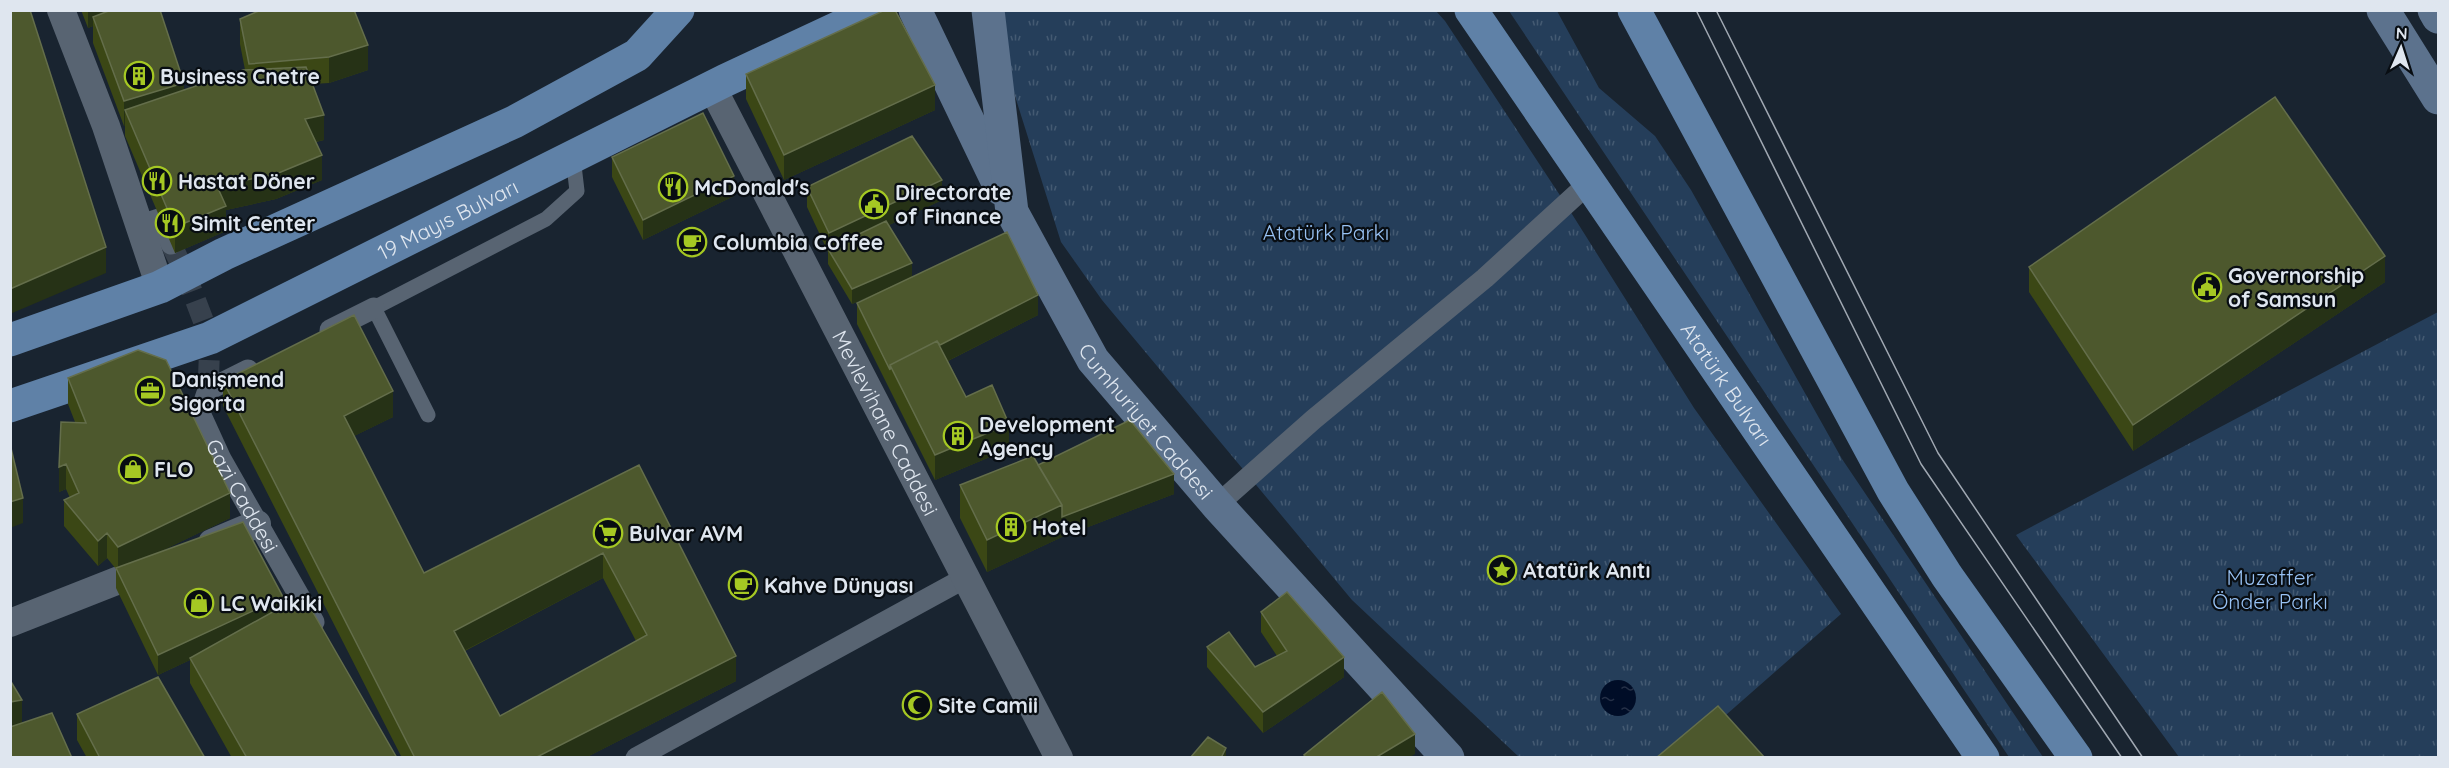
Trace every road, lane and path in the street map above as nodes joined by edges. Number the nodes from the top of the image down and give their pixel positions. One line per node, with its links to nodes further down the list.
1 (61, 10): 16 (street)
2 (678, 10): 18 (main road)
3 (876, 10): 11 (main road, 19 Mayıs Bulvarı)
4 (915, 10): 15 (main road)
5 (988, 10): 15 (main road, Cumhuriyet Caddesi)
6 (1471, 10): 14 (main road, Atatürk Bulvarı)
7 (1634, 10): 30 (main road)
8 (2384, 10): 12 (main road)
9 (2434, 10): 10 (main road)
10 (2439, 17)
11 (712, 87): 13 (main road, 19 Mayıs Bulvarı); 27 (street, Mevlevihane Caddesi)
12 (2439, 98)
13 (573, 157): 19 (lane); 23 (main road, 19 Mayıs Bulvarı)
14 (1590, 182): 25 (street); 34 (main road, Atatürk Bulvarı)
15 (1012, 212): 25 (main road, Cumhuriyet Caddesi)
16 (140, 225): 17 (street); 18 (street)
17 (171, 244)
18 (160, 287): 21 (main road)
19 (374, 308): 20 (street); 24 (lane)
20 (312, 339)
21 (10, 340)
22 (270, 360): 26 (street, Gazi Caddesi)
23 (10, 406)
24 (428, 415)
25 (1217, 506): 33 (main road, Cumhuriyet Caddesi)
26 (257, 524): 28 (street); 29 (street, Gazi Caddesi)
27 (965, 578): 31 (street); 32 (street, Mevlevihane Caddesi)
28 (10, 623)
29 (322, 636)
30 (2069, 755)
31 (636, 758)
32 (1059, 758)
33 (1448, 758)
34 (1983, 758)

